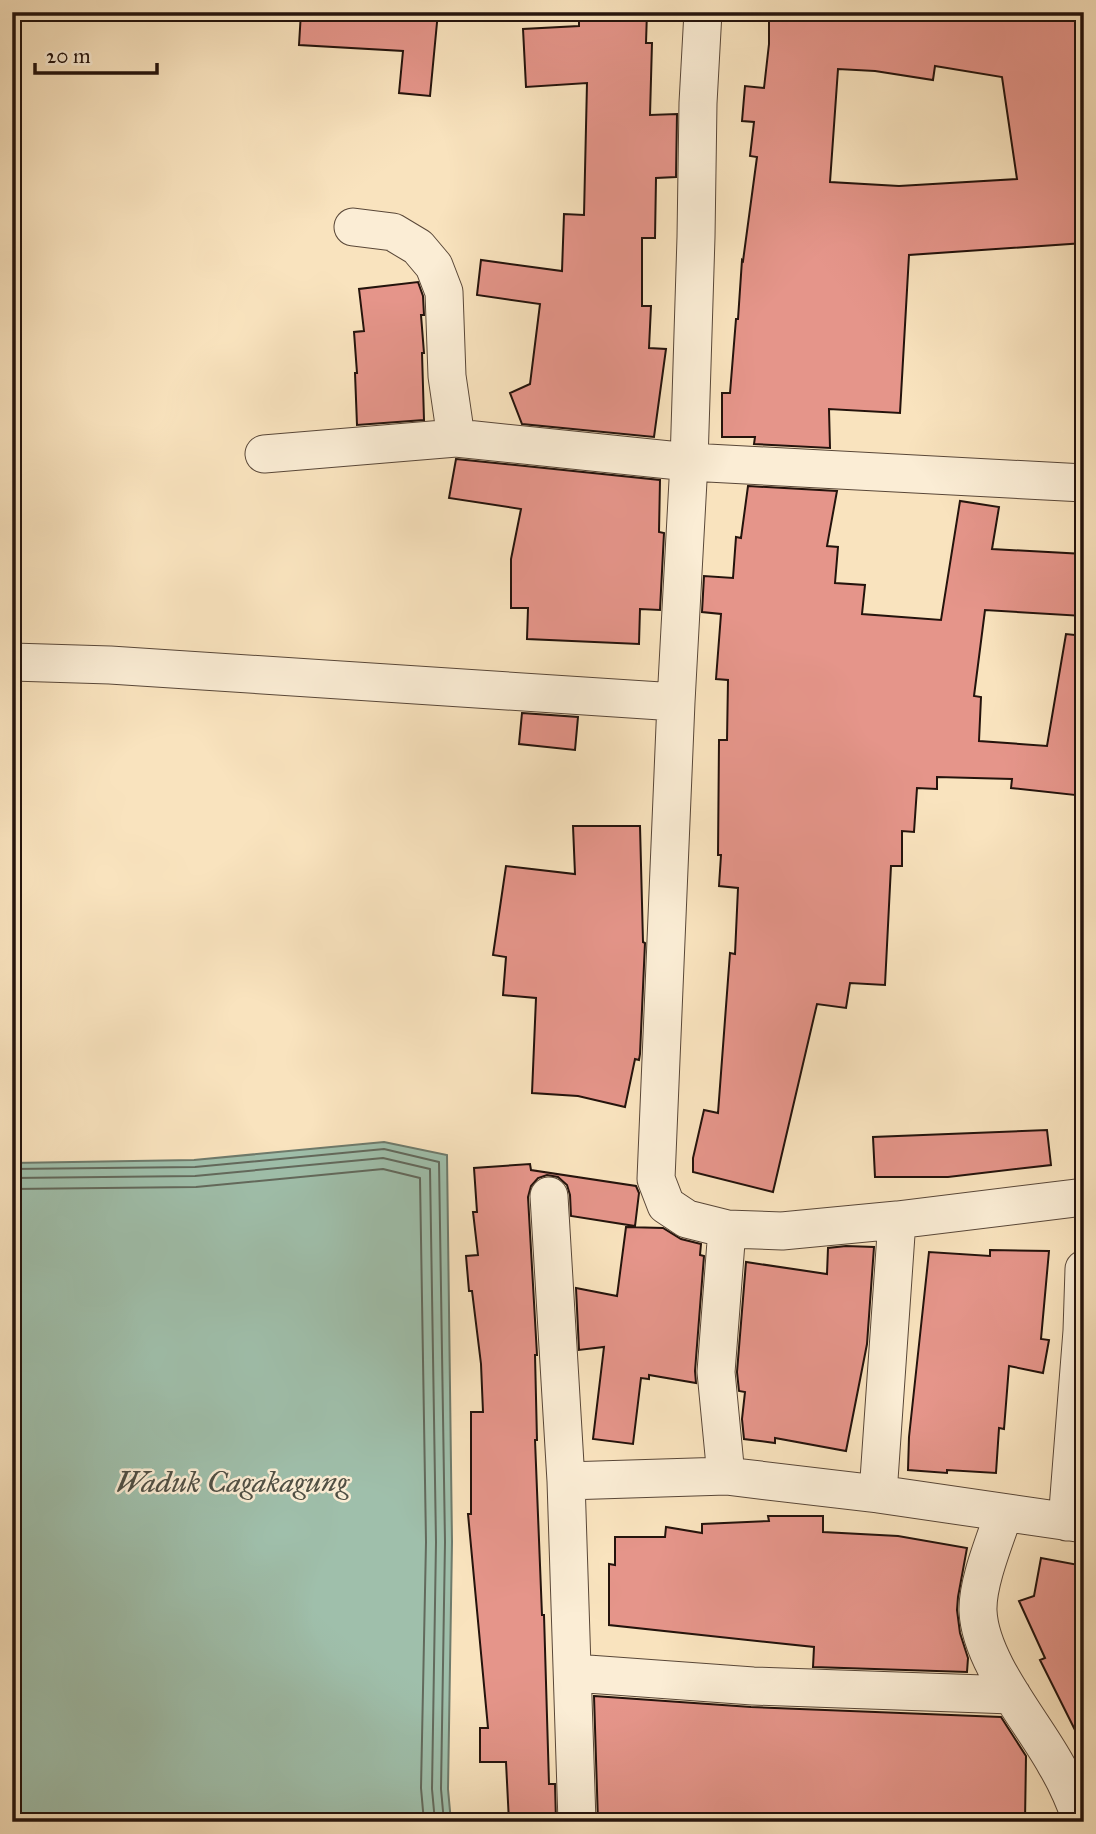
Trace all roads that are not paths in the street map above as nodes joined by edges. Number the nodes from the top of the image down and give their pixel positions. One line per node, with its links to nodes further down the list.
1 (703, 12): 5 (street)
2 (354, 227): 3 (street)
3 (456, 438): 4 (street); 5 (street)
4 (264, 454)
5 (689, 462): 6 (street); 8 (street)
6 (1084, 483)
7 (12, 662): 8 (street)
8 (676, 702): 12 (street)
9 (549, 1196): 15 (street)
10 (1084, 1197): 11 (street)
11 (897, 1220): 12 (street); 16 (street)
12 (727, 1229): 14 (street)
13 (1084, 1269): 18 (street)
14 (726, 1476): 15 (street); 16 (street)
15 (566, 1481): 19 (street)
16 (878, 1494): 17 (street)
17 (1004, 1513): 18 (street); 20 (street)
18 (1075, 1523)
19 (574, 1673): 20 (street); 21 (street)
20 (1012, 1695): 22 (street)
21 (577, 1822)
22 (1082, 1822)

